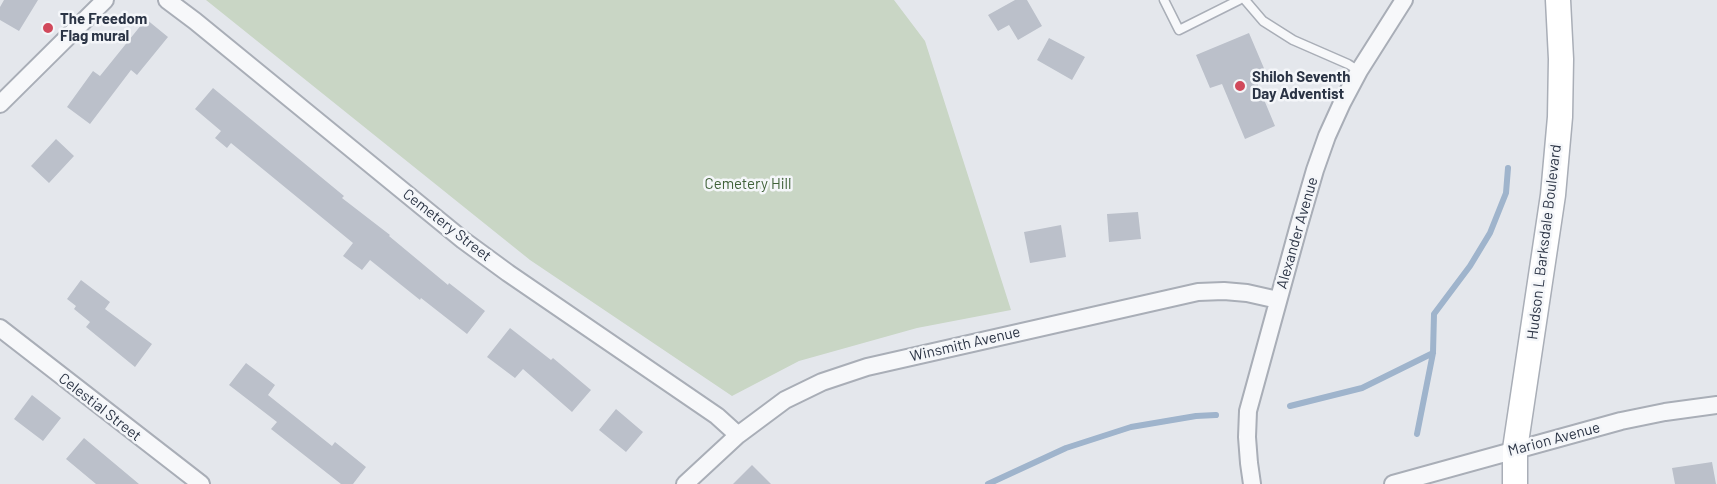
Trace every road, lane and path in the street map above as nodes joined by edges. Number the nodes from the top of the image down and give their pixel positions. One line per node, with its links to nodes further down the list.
1 (105, 0): 9 (street)
2 (167, 0): 13 (street, Cemetery Street)
3 (1164, 0): 4 (lane)
4 (1239, 0)
5 (1245, 0): 8 (lane)
6 (1404, 0): 8 (street, Alexander Avenue)
7 (1558, 0): 14 (street, Hudson L Barksdale Boulevard)
8 (1359, 71): 10 (street, Alexander Avenue)
9 (0, 104)
10 (1278, 300): 13 (street, Winsmith Avenue); 17 (street, Alexander Avenue)
11 (0, 328): 15 (street, Celestial Street)
12 (1717, 405): 14 (street, Marion Avenue)
13 (738, 435): 16 (street, Winsmith Avenue)
14 (1515, 449): 18 (street, Marion Avenue); 19 (street, Hudson L Barksdale Boulevard)
15 (201, 484)
16 (685, 484)
17 (1252, 484)
18 (1393, 484)
19 (1515, 484)

